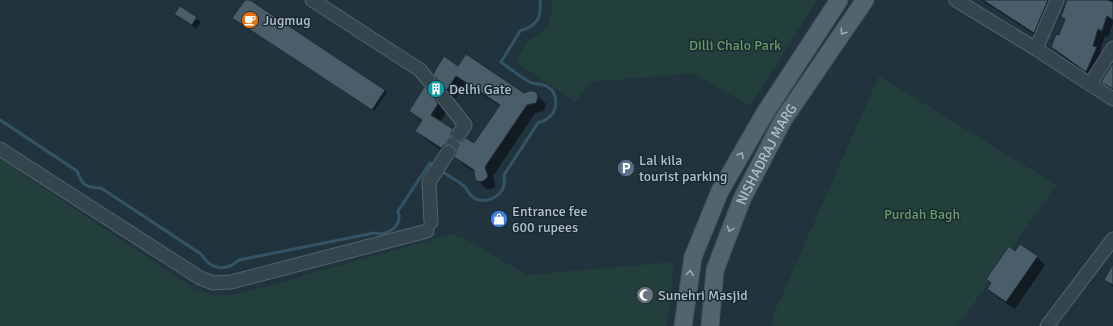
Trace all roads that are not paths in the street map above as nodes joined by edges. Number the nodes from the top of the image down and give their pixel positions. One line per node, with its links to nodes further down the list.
1 (312, 0): 8 (street)
2 (840, 0): 16 (main road, NISHADRAJ MARG, one-way to 2)
3 (865, 0): 17 (main road, NISHADRAJ MARG, one-way to 17)
4 (956, 0): 7 (street)
5 (1057, 0): 7 (street)
6 (1113, 48): 9 (street)
7 (1036, 49): 9 (street)
8 (429, 81)
9 (1090, 84): 11 (street)
10 (442, 97): 12 (street)
11 (1113, 99)
12 (459, 134)
13 (0, 149): 14 (street)
14 (445, 156)
15 (1113, 239): 18 (street)
16 (683, 326)
17 (710, 326)
18 (1047, 326)

